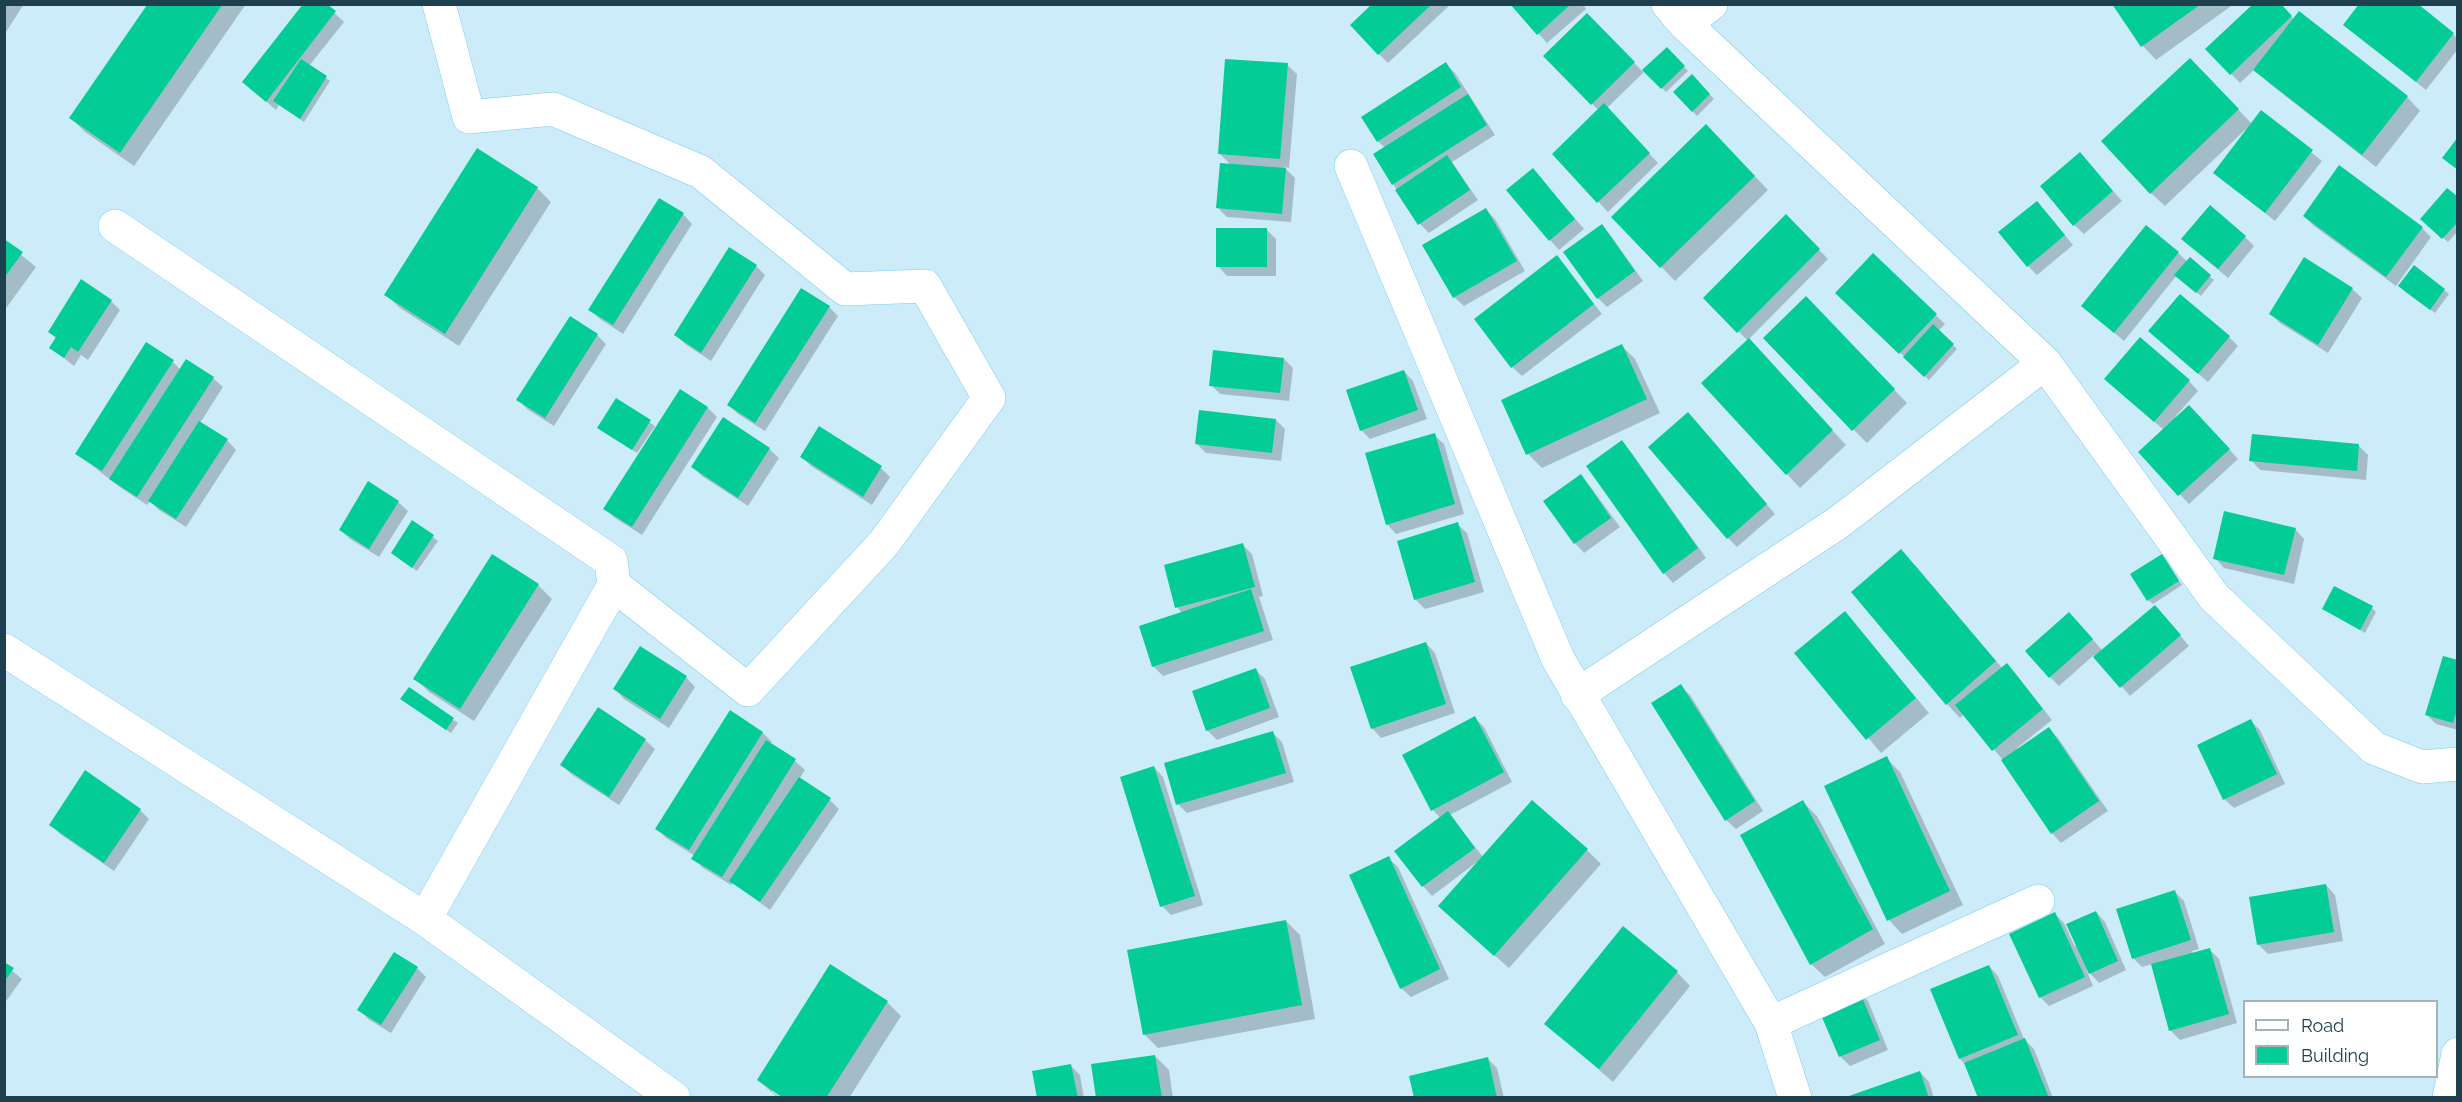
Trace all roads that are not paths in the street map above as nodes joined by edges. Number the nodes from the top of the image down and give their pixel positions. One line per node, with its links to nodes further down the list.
1 (439, 4): 7 (street)
2 (1711, 4): 3 (street)
3 (1677, 14): 6 (street)
4 (1351, 166): 9 (street)
5 (115, 226): 7 (street)
6 (2045, 363): 9 (street); 10 (street)
7 (614, 585): 12 (street)
8 (4, 650): 12 (street)
9 (1577, 695): 13 (street)
10 (2457, 765)
11 (2038, 901): 13 (street)
12 (425, 920): 15 (street)
13 (1771, 1023): 16 (street)
14 (2457, 1054): 17 (street)
15 (674, 1098)
16 (1795, 1098)
17 (2449, 1098)

